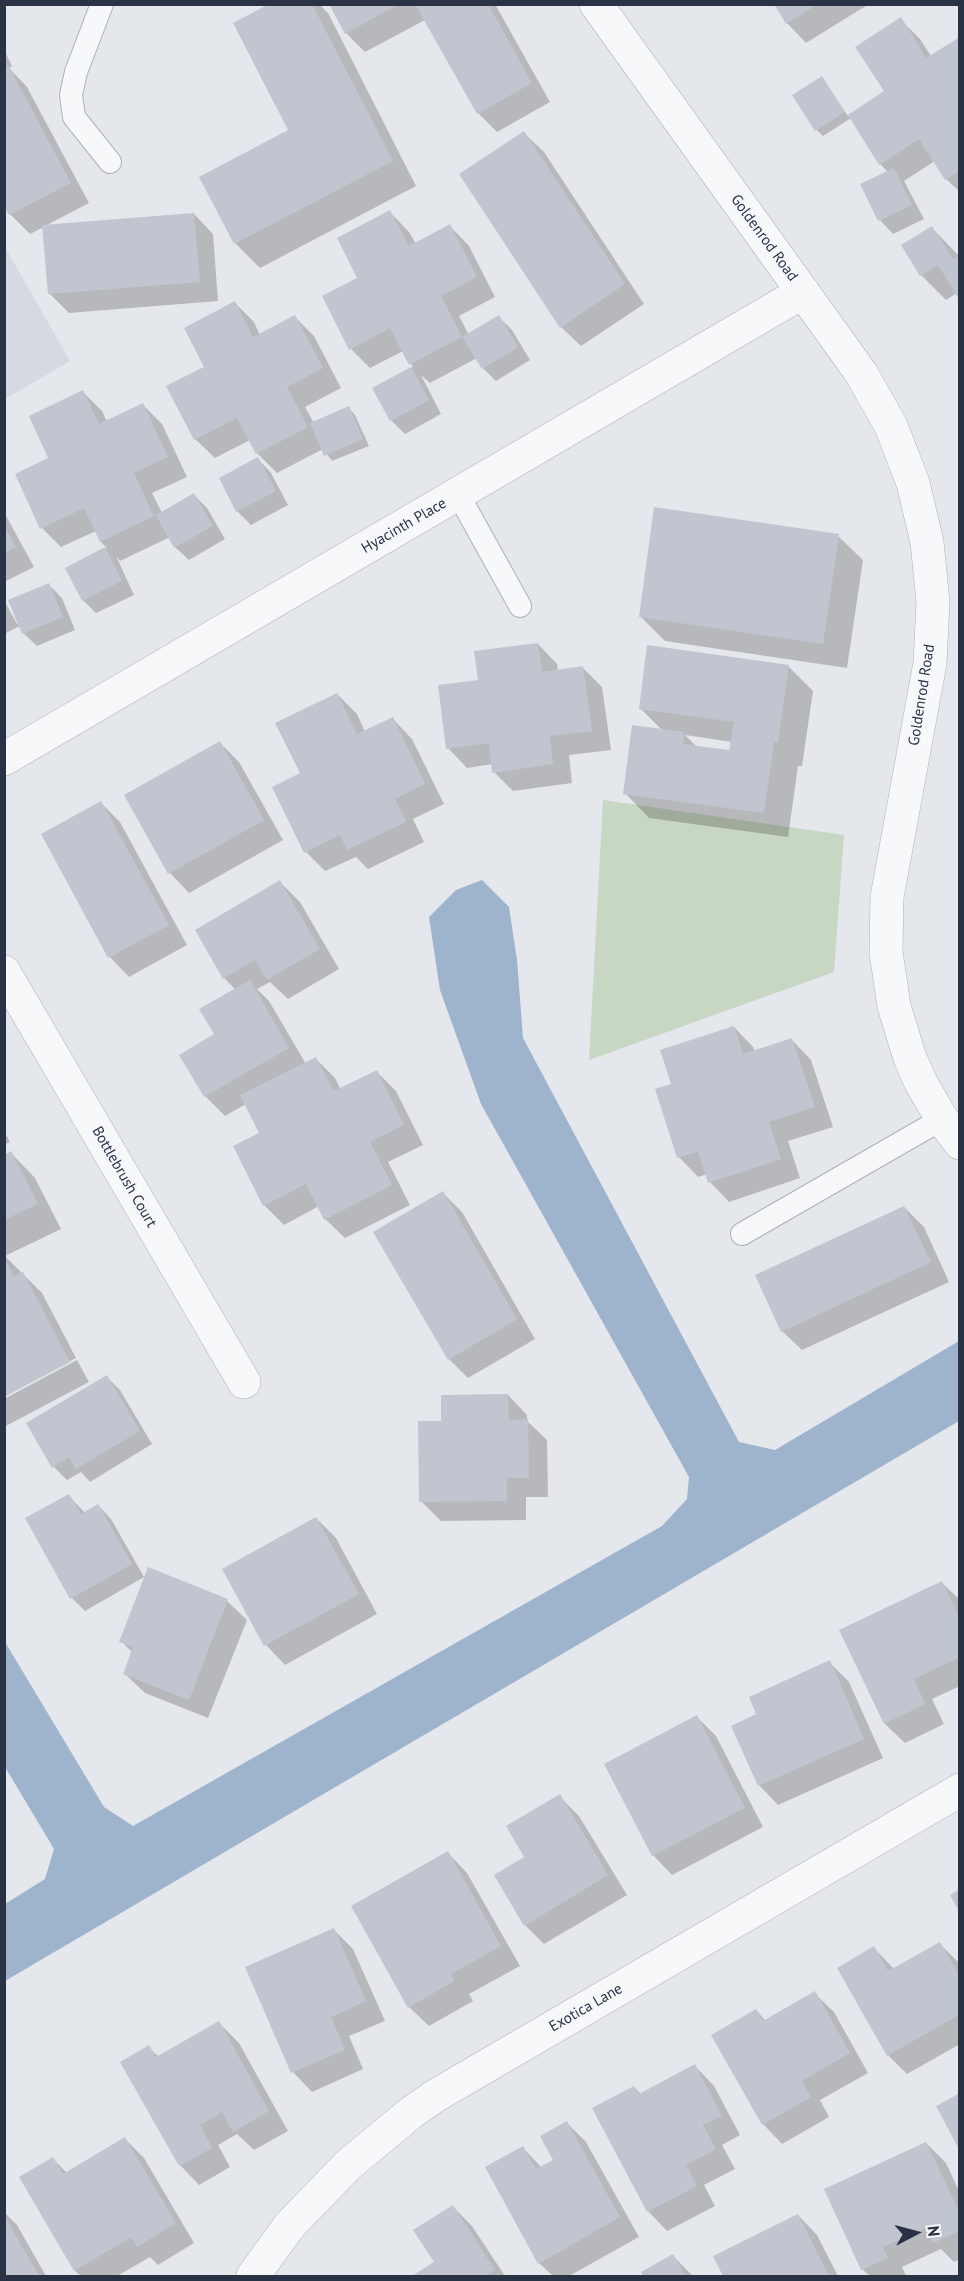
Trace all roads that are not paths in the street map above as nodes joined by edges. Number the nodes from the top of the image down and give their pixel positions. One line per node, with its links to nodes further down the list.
1 (102, 4): 3 (lane)
2 (596, 4): 4 (street, Goldenrod Road)
3 (110, 162)
4 (803, 292): 5 (street, Hyacinth Place); 9 (street, Goldenrod Road)
5 (458, 494): 6 (lane); 7 (street, Hyacinth Place)
6 (520, 606)
7 (4, 759)
8 (4, 972): 11 (street, Bottlebrush Court)
9 (951, 1131): 10 (lane)
10 (742, 1234)
11 (244, 1382)
12 (960, 1790): 13 (street, Exotica Lane)
13 (253, 2277)

